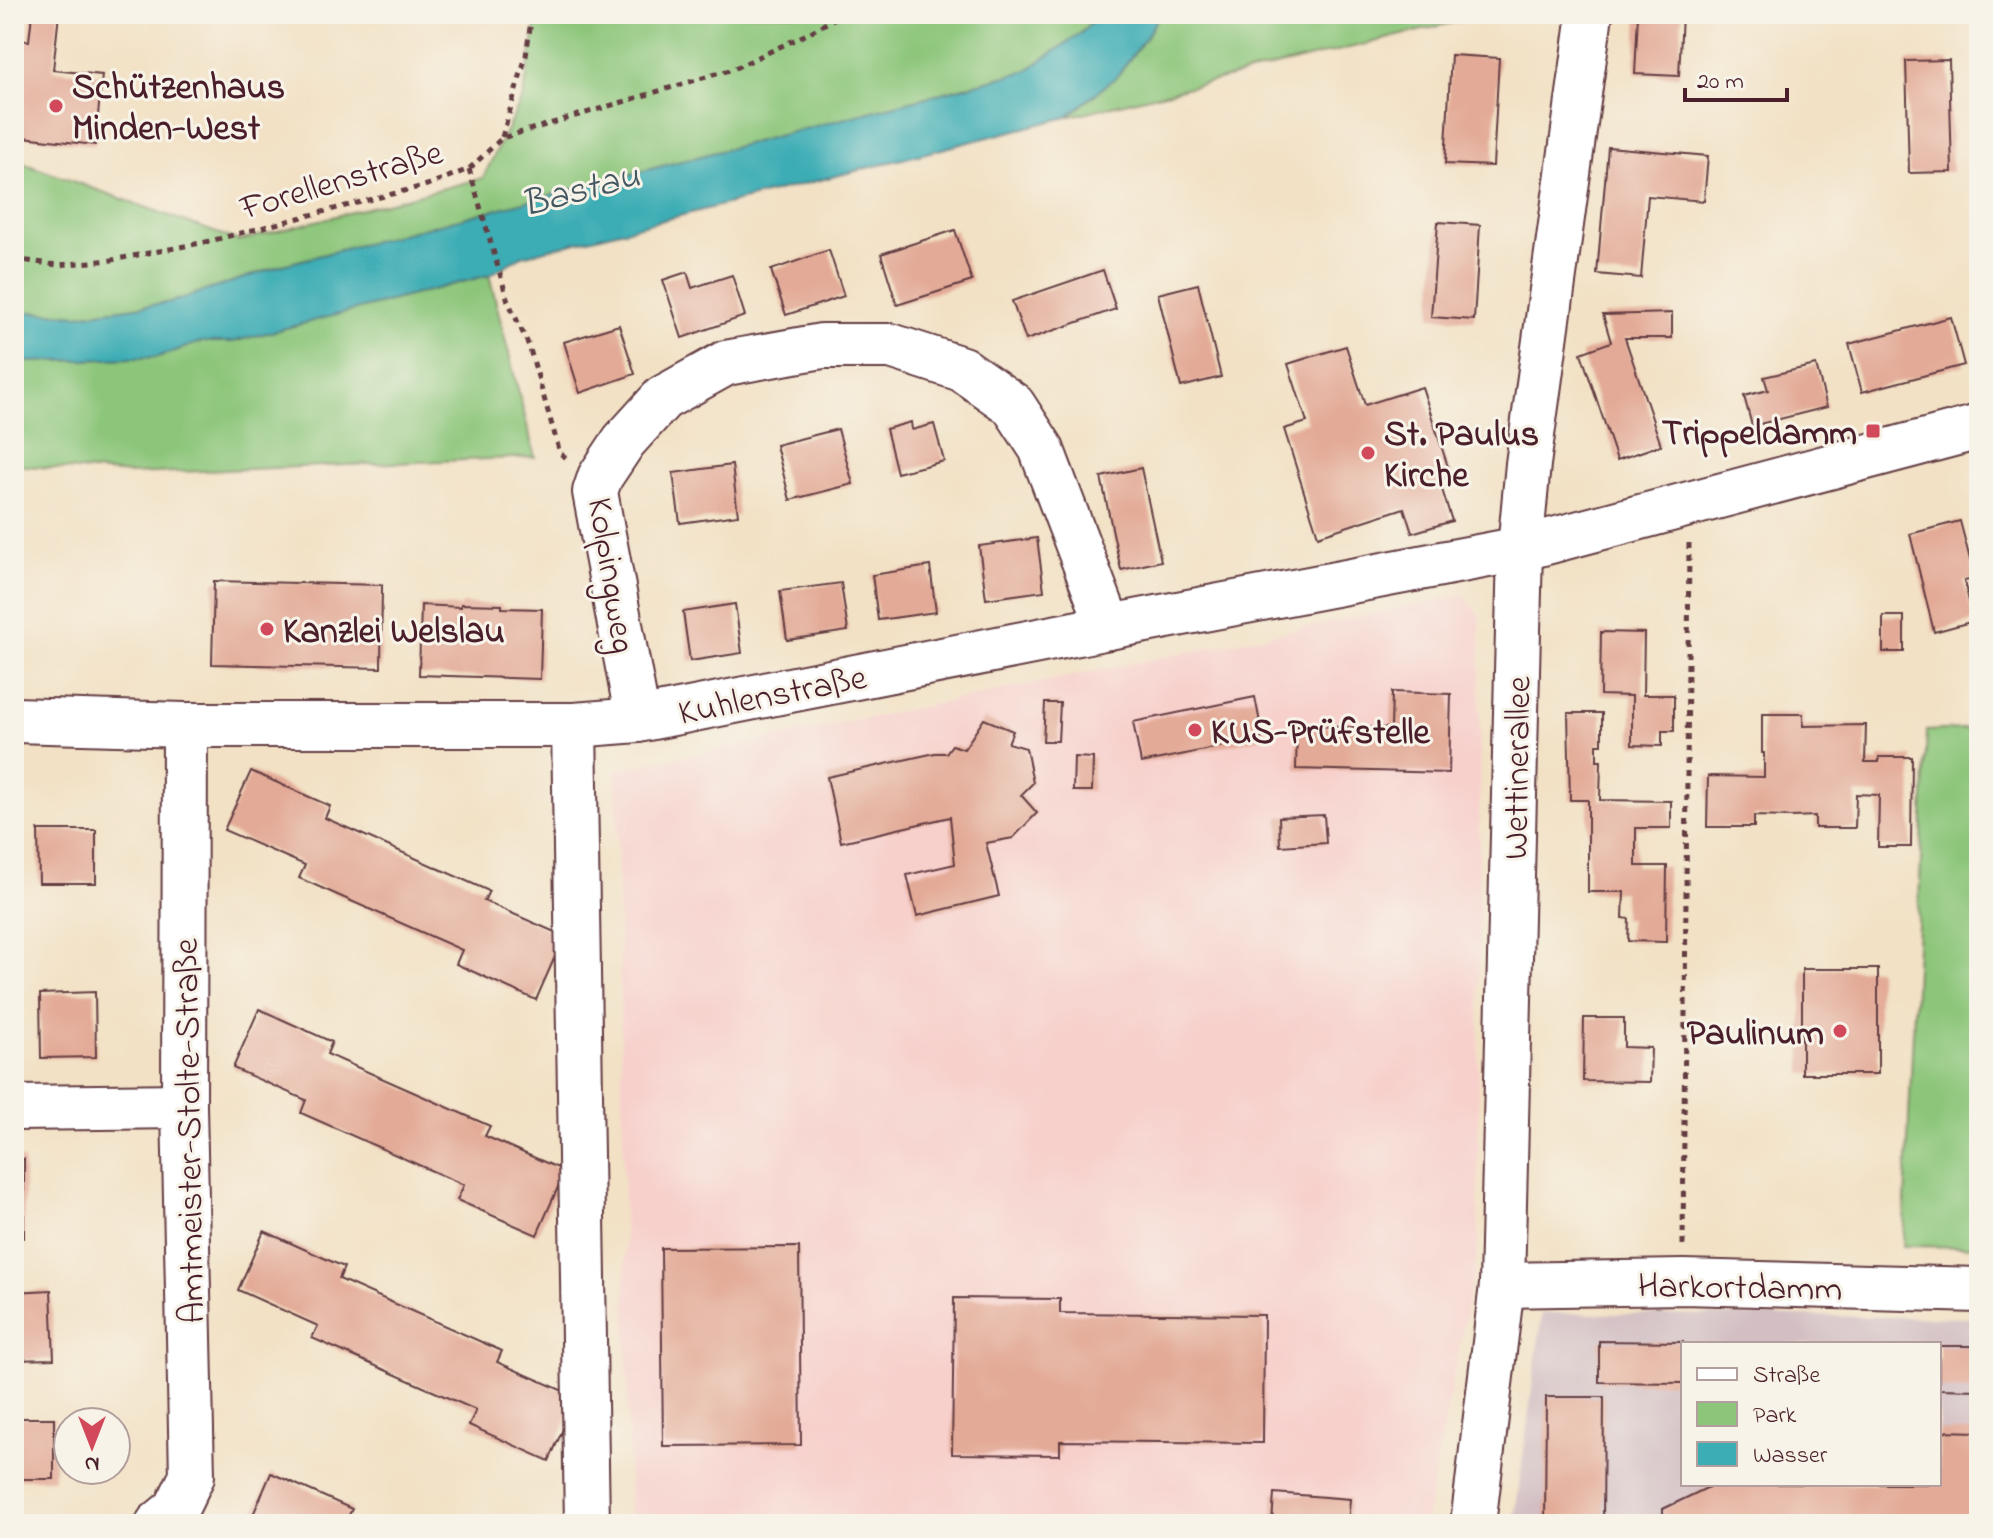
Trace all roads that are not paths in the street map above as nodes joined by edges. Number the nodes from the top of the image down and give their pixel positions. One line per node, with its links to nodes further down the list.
1 (1590, 14): 3 (street, Wettinerallee)
2 (1979, 427): 3 (street)
3 (1520, 549): 4 (street, Kuhlenstraße); 11 (street, Wettinerallee)
4 (1109, 627): 6 (street, Kuhlenstraße); 6 (street, Kolpingweg)
5 (14, 720): 7 (street, Kuhlenstraße)
6 (638, 720): 8 (street, Kuhlenstraße)
7 (185, 725): 8 (street, Kuhlenstraße); 9 (street, Amtmeister-Stolte-Straße)
8 (574, 725): 14 (street)
9 (184, 1106): 10 (street); 13 (street, Amtmeister-Stolte-Straße)
10 (14, 1108)
11 (1502, 1285): 12 (street, Harkortdamm); 15 (street, Wettinerallee)
12 (1979, 1290)
13 (158, 1524)
14 (587, 1524)
15 (1473, 1524)

